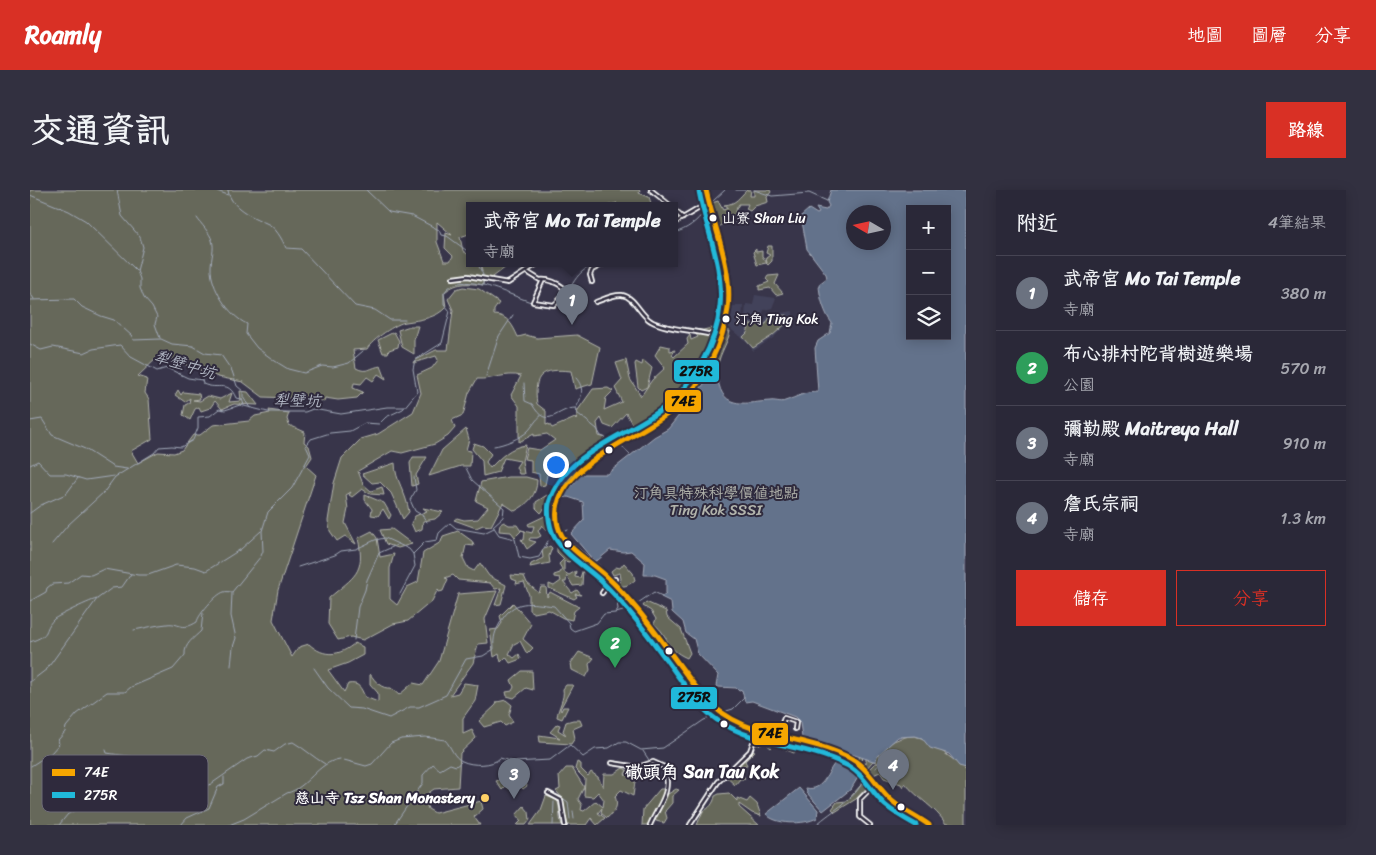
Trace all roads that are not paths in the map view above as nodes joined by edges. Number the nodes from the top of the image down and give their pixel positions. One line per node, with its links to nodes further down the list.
1 (651, 190): 3 (street)
2 (706, 190): 4 (main road)
3 (666, 202)
4 (708, 203): 6 (street); 15 (main road)
5 (678, 214): 6 (street)
6 (683, 218): 7 (street)
7 (678, 221)
8 (533, 267): 10 (street)
9 (598, 267): 13 (street)
10 (527, 272): 11 (street); 12 (street)
11 (452, 278)
12 (543, 280): 12 (street)
13 (592, 282)
14 (596, 302): 15 (street)
15 (719, 337): 17 (main road)
16 (615, 578): 17 (street)
17 (611, 580): 18 (street); 20 (main road)
18 (602, 593)
19 (795, 729): 21 (street)
20 (757, 731): 21 (main road); 27 (street)
21 (777, 736): 23 (main road)
22 (612, 763): 26 (street)
23 (876, 782): 28 (street); 29 (main road)
24 (548, 792): 25 (street)
25 (565, 825)
26 (650, 825)
27 (690, 825)
28 (870, 825)
29 (929, 825)

